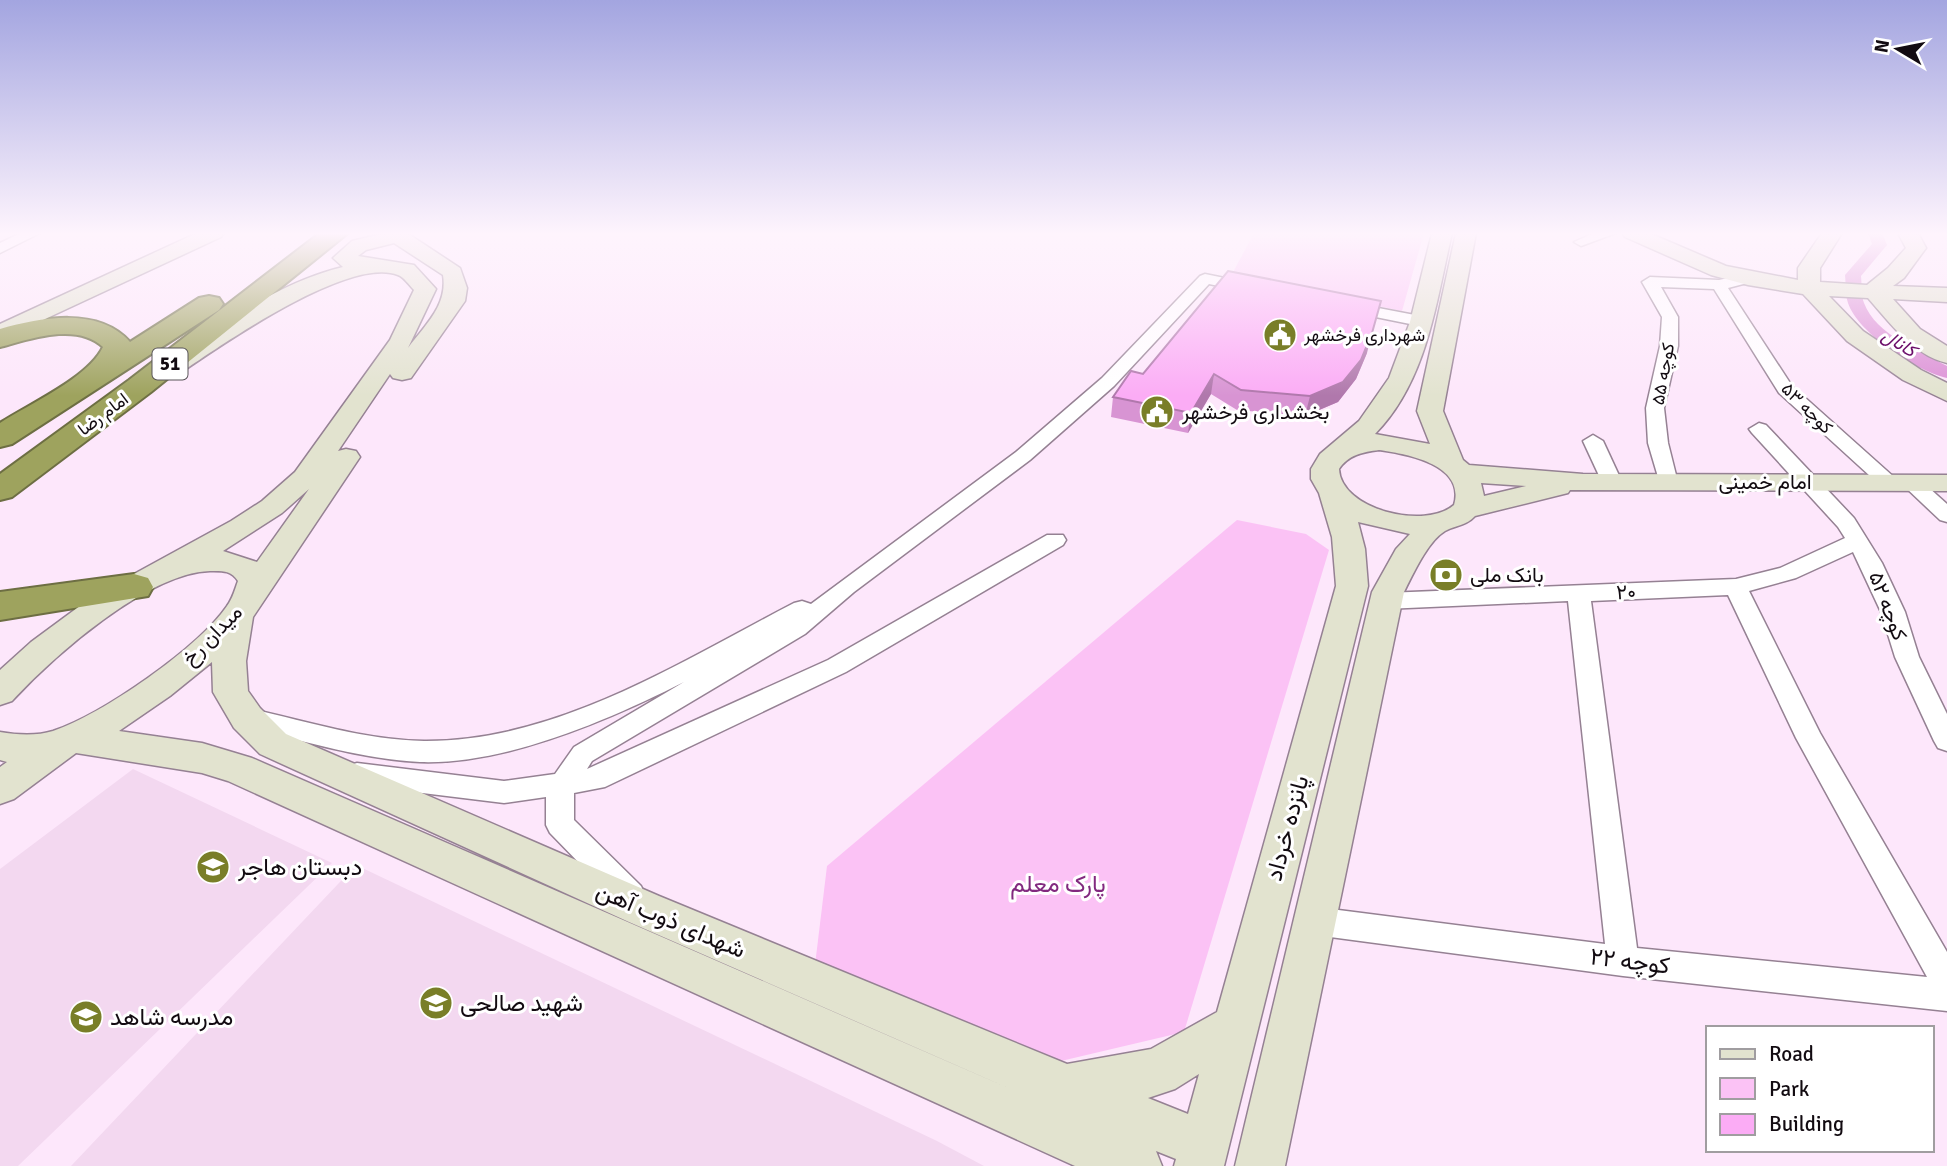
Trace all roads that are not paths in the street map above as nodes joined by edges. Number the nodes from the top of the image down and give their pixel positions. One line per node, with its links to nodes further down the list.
1 (100, 287): 22 (main road)
2 (232, 287): 25 (highway, امام رضا / 51)
3 (266, 287): 26 (highway, امام رضا / 51)
4 (302, 287): 26 (main road)
5 (424, 287): 23 (main road)
6 (442, 287): 23 (main road)
7 (456, 287): 44 (main road)
8 (1197, 287): 48 (street)
9 (1248, 287): 18 (street)
10 (1428, 287): 21 (main road)
11 (1455, 287): 32 (main road)
12 (1653, 287): 37 (street, کوچه ۵۵)
13 (1721, 287): 36 (street, کوچه ۵۳)
14 (1812, 287): 16 (main road)
15 (1876, 287): 17 (main road)
16 (1817, 288): 17 (main road); 27 (main road)
17 (1873, 291): 19 (main road); 24 (main road)
18 (1272, 292)
19 (1947, 295)
20 (1326, 303): 21 (street)
21 (1420, 321): 31 (main road)
22 (0, 335): 25 (highway)
23 (401, 341): 43 (main road)
24 (1947, 356)
25 (93, 379): 29 (highway, امام رضا / 51)
26 (140, 386): 39 (highway, امام رضا / 51)
27 (1947, 393)
28 (1759, 429): 35 (street, کوچه ۵۲)
29 (0, 438)
30 (1593, 441): 34 (street)
31 (1345, 447): 32 (main road); 40 (main road, پانزده خرداد)
32 (1456, 469): 33 (main road, امام خمینی); 42 (main road)
33 (1583, 482): 34 (main road, امام خمینی); 42 (main road, امام خمینی)
34 (1612, 482): 37 (main road, امام خمینی)
35 (1810, 482): 36 (main road, امام خمینی); 37 (main road, امام خمینی); 46 (street, کوچه ۵۲)
36 (1899, 482): 38 (main road, امام خمینی); 41 (street, کوچه ۵۳)
37 (1668, 483)
38 (1947, 483)
39 (0, 490)
40 (1333, 491): 42 (main road, امام خمینی); 68 (main road, پانزده خرداد)
41 (1947, 515)
42 (1450, 517): 51 (main road, پانزده خرداد)
43 (241, 528): 44 (main road); 47 (main road)
44 (295, 531): 52 (main road)
45 (1055, 540): 60 (street)
46 (1857, 541): 49 (street, ۲۰); 57 (street, کوچه ۵۲)
47 (147, 581): 52 (main road, میدان رخ); 53 (highway); 54 (main road, میدان رخ)
48 (846, 587): 55 (street); 60 (street)
49 (1736, 587): 50 (street, ۲۰); 65 (street)
50 (1579, 594): 51 (street, ۲۰); 64 (street)
51 (1385, 601): 63 (main road, پانزده خرداد)
52 (243, 606): 55 (main road, شهدای ذوب آهن); 56 (main road, میدان رخ)
53 (0, 607)
54 (0, 692)
55 (247, 718): 59 (main road, شهدای ذوب آهن)
56 (67, 740): 58 (main road, میدان رخ); 61 (main road); 67 (main road, شهدای ذوب آهن)
57 (1947, 741)
58 (0, 746)
59 (329, 771): 60 (street); 62 (main road, شهدای ذوب آهن)
60 (562, 784): 62 (street)
61 (0, 788)
62 (644, 909): 67 (main road, شهدای ذوب آهن)
63 (1315, 920): 64 (street, کوچه ۲۲); 72 (main road, پانزده خرداد)
64 (1623, 961): 66 (street, کوچه ۲۲)
65 (1947, 982)
66 (1947, 995)
67 (856, 1022): 69 (main road, شهدای ذوب آهن)
68 (1235, 1027): 69 (main road); 70 (main road, پانزده خرداد)
69 (1065, 1129): 70 (main road, شهدای ذوب آهن); 71 (main road, شهدای ذوب آهن)
70 (1201, 1156)
71 (1137, 1166)
72 (1260, 1166)

